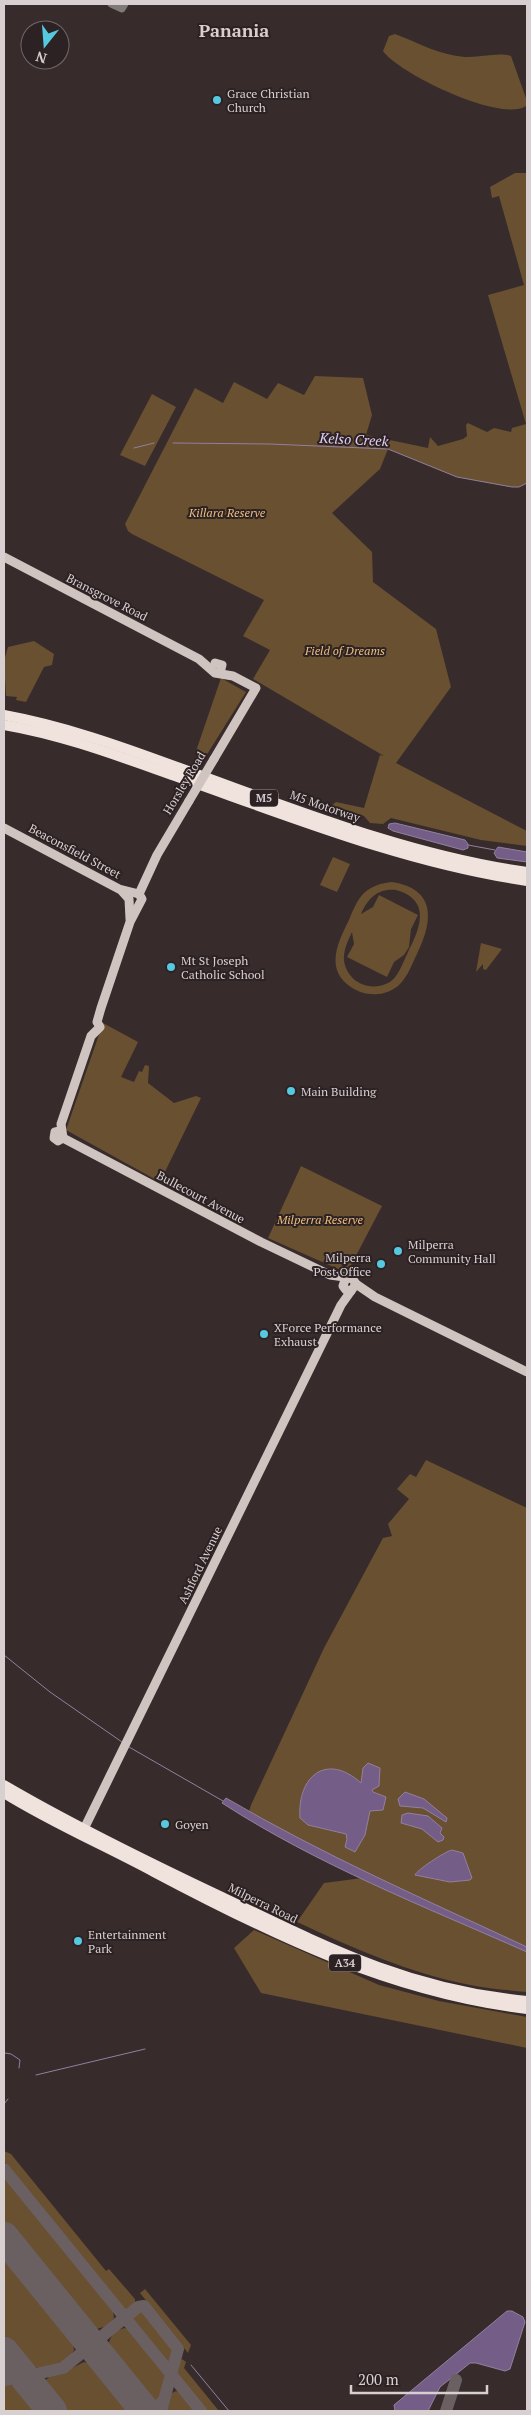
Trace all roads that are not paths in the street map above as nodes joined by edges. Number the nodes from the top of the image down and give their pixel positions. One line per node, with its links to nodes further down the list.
1 (4, 558): 2 (main road, Bransgrove Road)
2 (242, 681): 3 (main road, Bransgrove Road); 4 (main road)
3 (256, 688): 4 (main road, Horsley Road)
4 (246, 705): 10 (main road, Horsley Road, bridge)
5 (4, 715): 8 (highway, M5 Motorway / M5)
6 (4, 725): 9 (highway, M5 Motorway / M5)
7 (4, 828): 10 (main road, Beaconsfield Street)
8 (527, 872)
9 (527, 881)
10 (135, 898): 11 (main road, Horsley Road); 11 (main road)
11 (130, 921): 12 (main road, Horsley Road)
12 (61, 1135): 13 (main road, Bullecourt Avenue)
13 (349, 1286): 14 (main road, Bullecourt Avenue); 17 (main road, Ashford Avenue)
14 (527, 1372)
15 (4, 1785): 17 (highway, Milperra Road / A34)
16 (4, 1794): 17 (highway, Milperra Road / A34)
17 (82, 1832): 18 (highway, Milperra Road / A34); 19 (highway, Milperra Road / A34)
18 (527, 2001)
19 (527, 2009)

